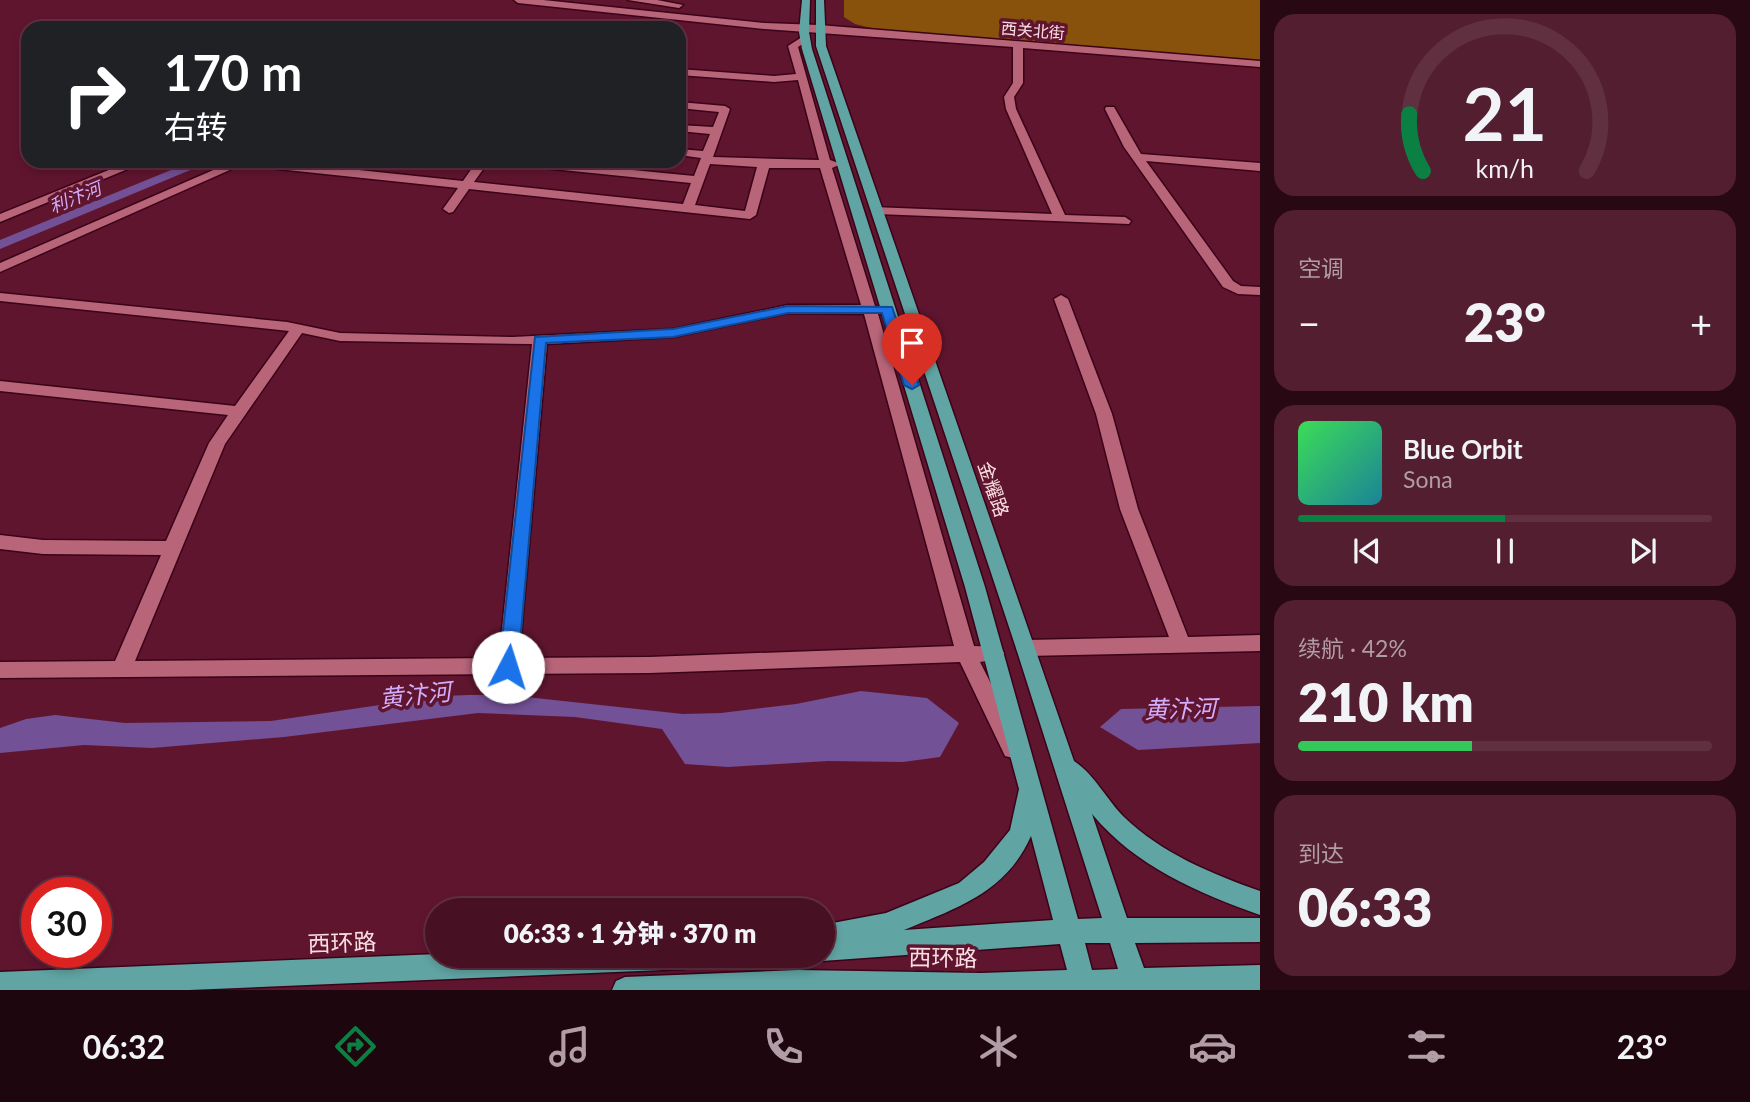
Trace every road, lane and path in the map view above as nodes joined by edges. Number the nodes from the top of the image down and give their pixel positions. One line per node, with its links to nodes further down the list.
1 (518, 0): 9 (street, 西关北街)
2 (594, 0): 8 (street, 西关北街)
3 (632, 0): 6 (street)
4 (806, 0): 9 (main road, 金耀路)
5 (820, 0): 9 (main road, 金耀路)
6 (687, 6)
7 (754, 13): 8 (street)
8 (765, 18): 9 (street, 西关北街)
9 (810, 32): 10 (street, 西关北街); 13 (street); 22 (main road, 金耀路); 34 (main road, 金耀路)
10 (1018, 44): 11 (street, 西关北街); 37 (street)
11 (1260, 64)
12 (686, 73): 13 (street)
13 (802, 77): 22 (street)
14 (686, 106): 17 (street)
15 (1110, 109): 20 (street)
16 (686, 129): 17 (street)
17 (717, 131): 19 (street)
18 (686, 153): 19 (street)
19 (707, 157): 21 (street); 30 (street)
20 (1138, 157): 23 (street); 40 (street)
21 (764, 164): 22 (street); 33 (street)
22 (834, 164): 43 (main road, 金耀路)
23 (1260, 167)
24 (108, 168): 35 (street)
25 (124, 168): 36 (street)
26 (228, 168): 39 (street)
27 (306, 168): 31 (street)
28 (478, 168): 31 (street)
29 (575, 168): 30 (street)
30 (698, 180): 33 (street)
31 (466, 185): 32 (street); 33 (street)
32 (449, 209)
33 (687, 209)
34 (877, 210): 37 (street); 52 (main road, 金耀路)
35 (0, 211)
36 (0, 218)
37 (1060, 218): 38 (street)
38 (1125, 221)
39 (0, 268)
40 (1260, 291)
41 (0, 297): 44 (street)
42 (1061, 299): 51 (street)
43 (879, 310): 45 (street); 53 (main road, 金耀路); 54 (street)
44 (298, 328): 45 (street); 47 (street)
45 (540, 340): 55 (street)
46 (0, 386): 47 (street)
47 (238, 411): 49 (street)
48 (0, 542): 49 (street)
49 (170, 548): 57 (street)
50 (1260, 643): 51 (street)
51 (1182, 646): 52 (street)
52 (1026, 648): 58 (main road, 金耀路)
53 (994, 653): 54 (street); 59 (main road, 金耀路)
54 (966, 654): 55 (street); 59 (street)
55 (508, 667): 57 (street)
56 (0, 670): 57 (street)
57 (121, 670)
58 (1064, 763): 60 (main road); 61 (main road, 金耀路)
59 (1028, 780): 63 (main road, 金耀路); 64 (main road)
60 (1260, 903)
61 (1119, 930): 62 (main road, 西环路); 63 (main road, 西环路); 71 (main road, 金耀路)
62 (1260, 930)
63 (1069, 931): 65 (main road, 西环路); 70 (main road, 金耀路)
64 (835, 935)
65 (835, 947)
66 (425, 967): 69 (main road, 西环路)
67 (1260, 978): 71 (main road, 西环路)
68 (797, 983): 70 (main road, 西环路); 72 (main road, 西环路); 73 (main road)
69 (0, 985)
70 (1084, 986): 71 (main road, 西环路)
71 (1137, 986)
72 (625, 990)
73 (827, 990)

